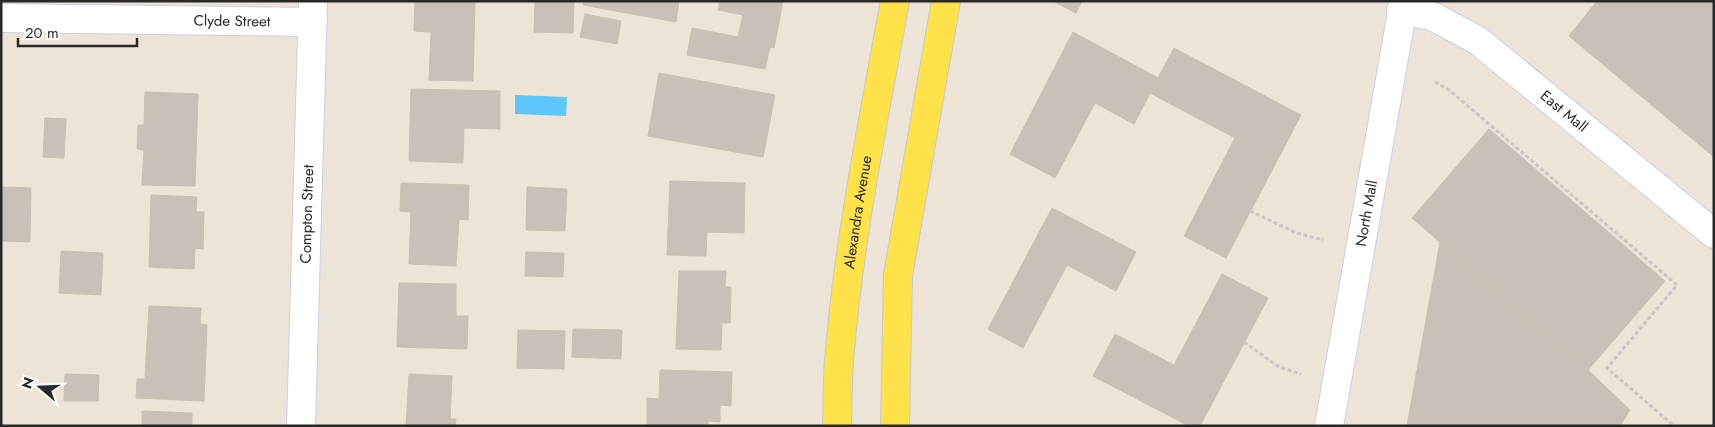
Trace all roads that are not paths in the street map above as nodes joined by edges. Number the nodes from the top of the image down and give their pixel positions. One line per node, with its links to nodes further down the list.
1 (895, 1): 8 (main road, Alexandra Avenue)
2 (946, 1): 9 (main road)
3 (1402, 6): 6 (street, East Mall); 10 (street, North Mall)
4 (313, 11): 5 (street, Clyde Street); 7 (street, Compton Street)
5 (1, 18)
6 (1714, 234)
7 (301, 426)
8 (837, 426)
9 (895, 426)
10 (1329, 426)

